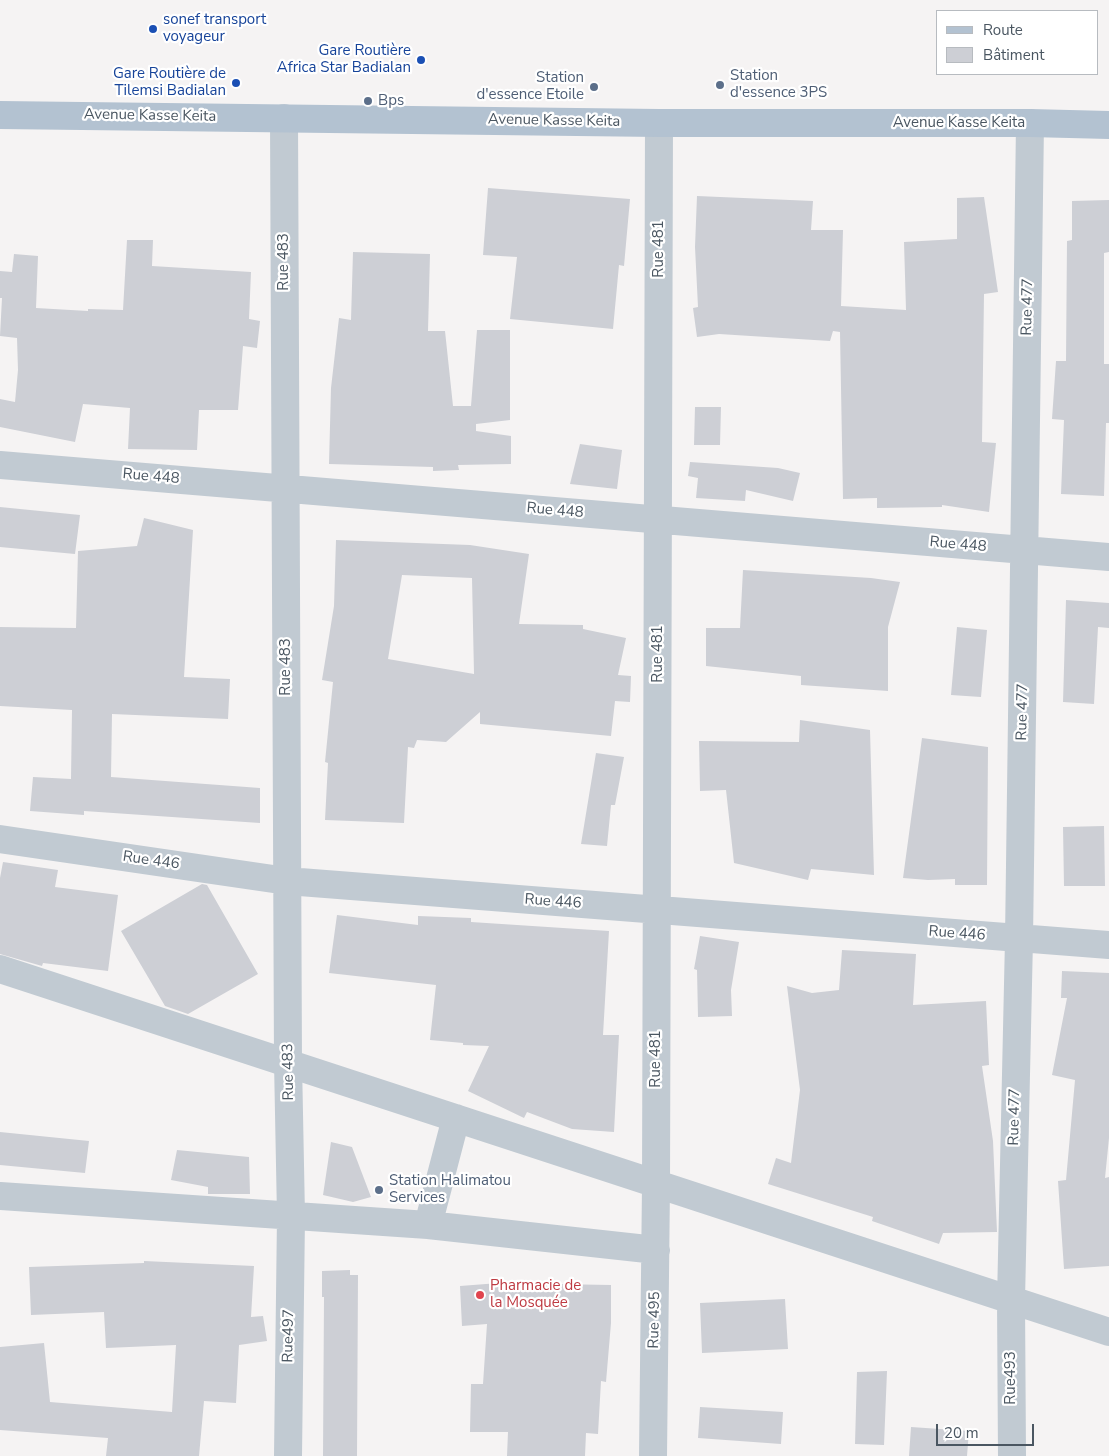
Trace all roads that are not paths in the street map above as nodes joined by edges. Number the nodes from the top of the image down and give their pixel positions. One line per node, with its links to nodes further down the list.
1 (0, 115): 2 (main road, Avenue Kasse Keita)
2 (284, 118): 3 (main road, Avenue Kasse Keita); 7 (street, Rue 483)
3 (659, 123): 4 (main road, Avenue Kasse Keita); 8 (street, Rue 481)
4 (1030, 123): 5 (main road, Avenue Kasse Keita); 9 (street, Rue 477)
5 (1109, 125)
6 (0, 465): 7 (street, Rue 448)
7 (285, 488): 8 (street, Rue 448); 12 (street, Rue 483)
8 (658, 519): 9 (street, Rue 448); 13 (street, Rue 481)
9 (1025, 550): 10 (street, Rue 448); 14 (street, Rue 477)
10 (1109, 557)
11 (0, 839): 12 (street, Rue 446)
12 (287, 881): 13 (street, Rue 446); 17 (street, Rue 483)
13 (657, 910): 14 (street, Rue 446); 19 (street, Rue 481)
14 (1019, 939): 15 (street, Rue 446); 24 (street, Rue 477)
15 (1109, 946)
16 (0, 969): 17 (street)
17 (288, 1062): 18 (street); 21 (street, Rue 483)
18 (456, 1118): 19 (street); 22 (street)
19 (656, 1185): 23 (street, Rue 495); 24 (street)
20 (0, 1196): 21 (street)
21 (291, 1216): 22 (street); 26 (street, Rue497)
22 (428, 1225): 23 (street)
23 (656, 1250): 27 (street, Rue 495)
24 (1011, 1300): 25 (street); 28 (street, Rue493)
25 (1109, 1332)
26 (288, 1456)
27 (653, 1456)
28 (1012, 1456)

